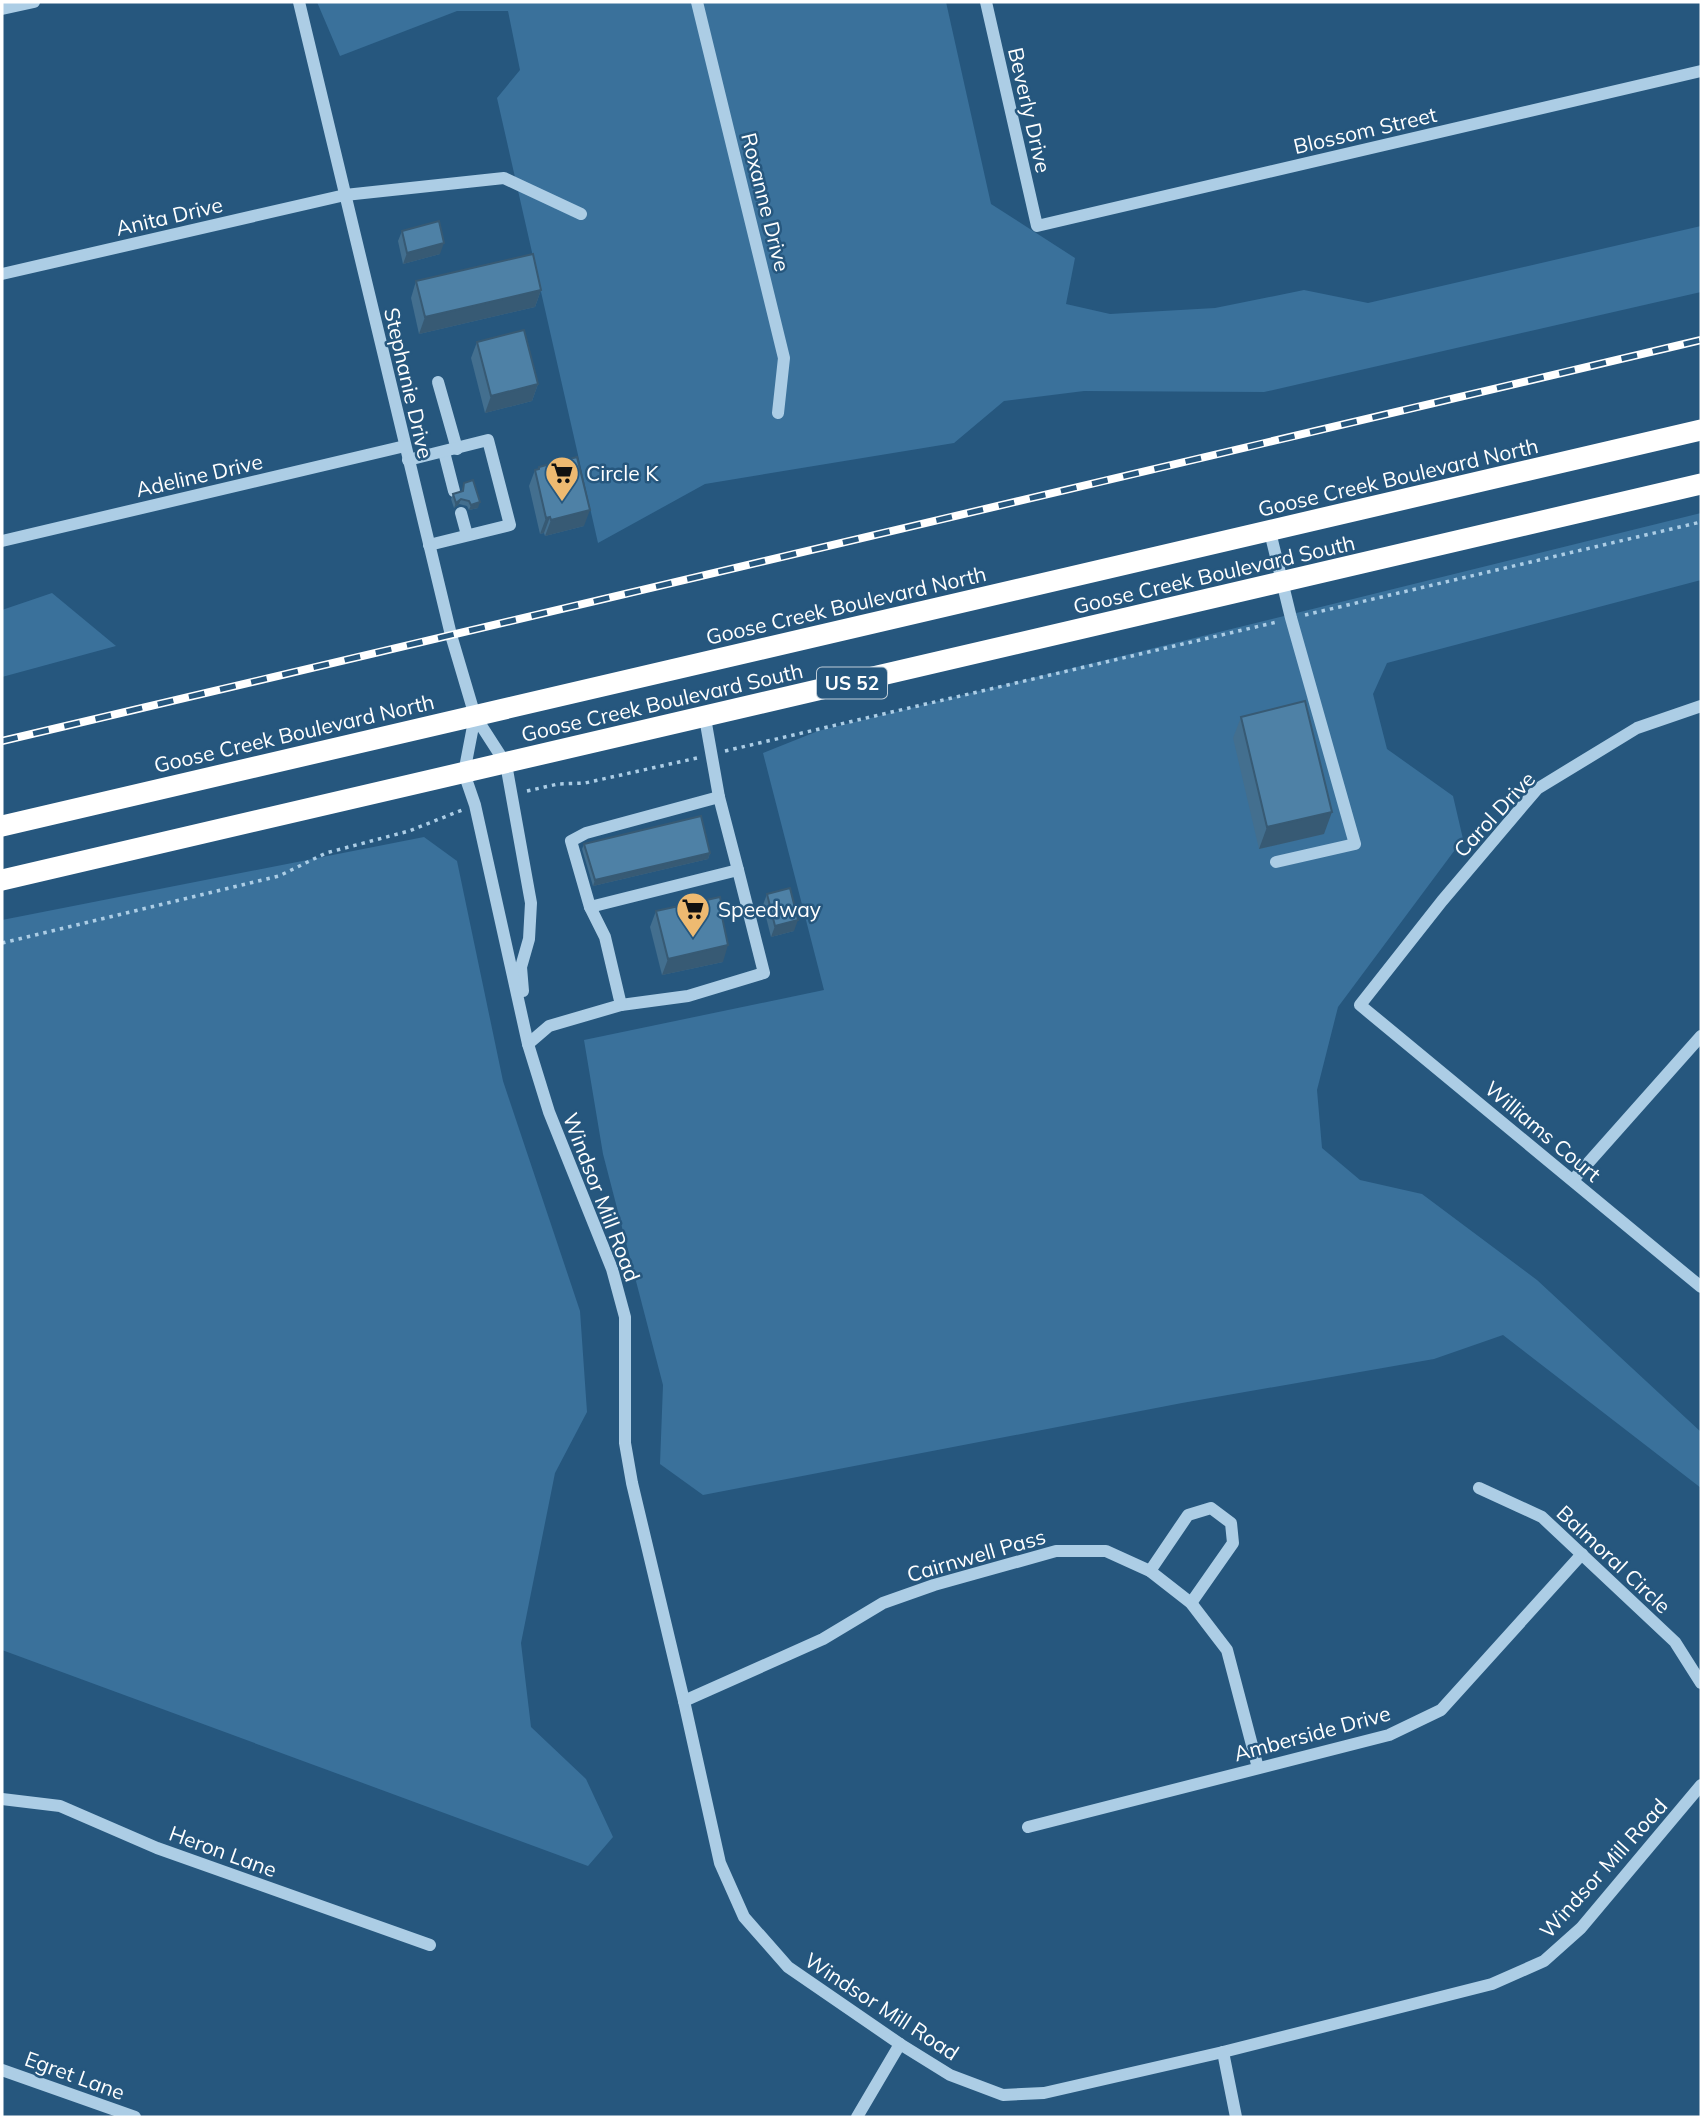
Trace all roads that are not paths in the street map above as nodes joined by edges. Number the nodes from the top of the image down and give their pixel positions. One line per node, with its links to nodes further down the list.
1 (34, 2): 5 (street)
2 (299, 2): 7 (street, Stephanie Drive)
3 (697, 2): 12 (street, Roxanne Drive)
4 (986, 2): 9 (street, Beverly Drive)
5 (2, 9)
6 (1701, 71): 9 (street, Blossom Street)
7 (345, 195): 8 (street); 10 (street, Anita Drive); 14 (street, Stephanie Drive)
8 (581, 214)
9 (1037, 226)
10 (2, 274)
11 (438, 382): 15 (street)
12 (778, 413)
13 (1701, 430): 20 (highway, Goose Creek Boulevard North / US 52)
14 (405, 446): 16 (street, Stephanie Drive); 22 (street, Adeline Drive)
15 (451, 450): 16 (street); 18 (street); 21 (street)
16 (408, 460): 23 (street, Stephanie Drive)
17 (1701, 484): 24 (highway, Goose Creek Boulevard South / US 52)
18 (454, 491)
19 (461, 513): 21 (street)
20 (1270, 532): 24 (street); 26 (highway, Goose Creek Boulevard North / US 52)
21 (467, 535): 23 (street)
22 (2, 541)
23 (429, 545): 26 (street, Stephanie Drive)
24 (1282, 583): 27 (highway, Goose Creek Boulevard South / US 52); 32 (street)
25 (1701, 706): 37 (street, Carol Drive)
26 (475, 716): 28 (street, Stephanie Drive); 29 (street, Windsor Mill Road); 31 (highway, Goose Creek Boulevard North / US 52)
27 (705, 718): 28 (highway, Goose Creek Boulevard South / US 52); 30 (street)
28 (506, 764): 29 (highway, Goose Creek Boulevard South / US 52); 39 (street, Windsor Mill Road)
29 (464, 773): 34 (highway, Goose Creek Boulevard South / US 52); 39 (street, Windsor Mill Road)
30 (719, 797): 33 (street); 35 (street)
31 (2, 826)
32 (1276, 862)
33 (737, 870): 35 (street); 36 (street)
34 (2, 880)
35 (590, 907): 36 (street)
36 (621, 1005): 39 (street)
37 (1360, 1005): 40 (street, Williams Court)
38 (1701, 1036): 40 (street)
39 (528, 1044): 47 (street, Windsor Mill Road)
40 (1573, 1180): 41 (street, Williams Court)
41 (1701, 1287)
42 (1479, 1488): 43 (street, Balmoral Circle)
43 (1582, 1553): 46 (street, Balmoral Circle); 48 (street, Amberside Drive)
44 (1150, 1571): 45 (street, Cairnwell Pass); 45 (street); 47 (street, Cairnwell Pass)
45 (1191, 1603): 48 (street, Cairnwell Pass)
46 (1701, 1683)
47 (684, 1702): 53 (street, Windsor Mill Road)
48 (1258, 1768): 51 (street, Amberside Drive)
49 (1701, 1785): 54 (street, Windsor Mill Road)
50 (2, 1799): 52 (street, Heron Lane)
51 (1028, 1827)
52 (430, 1945)
53 (900, 2045): 54 (street, Windsor Mill Road); 57 (street)
54 (1223, 2052): 58 (street)
55 (2, 2070): 56 (street, Egret Lane)
56 (135, 2117)
57 (857, 2117)
58 (1236, 2117)

